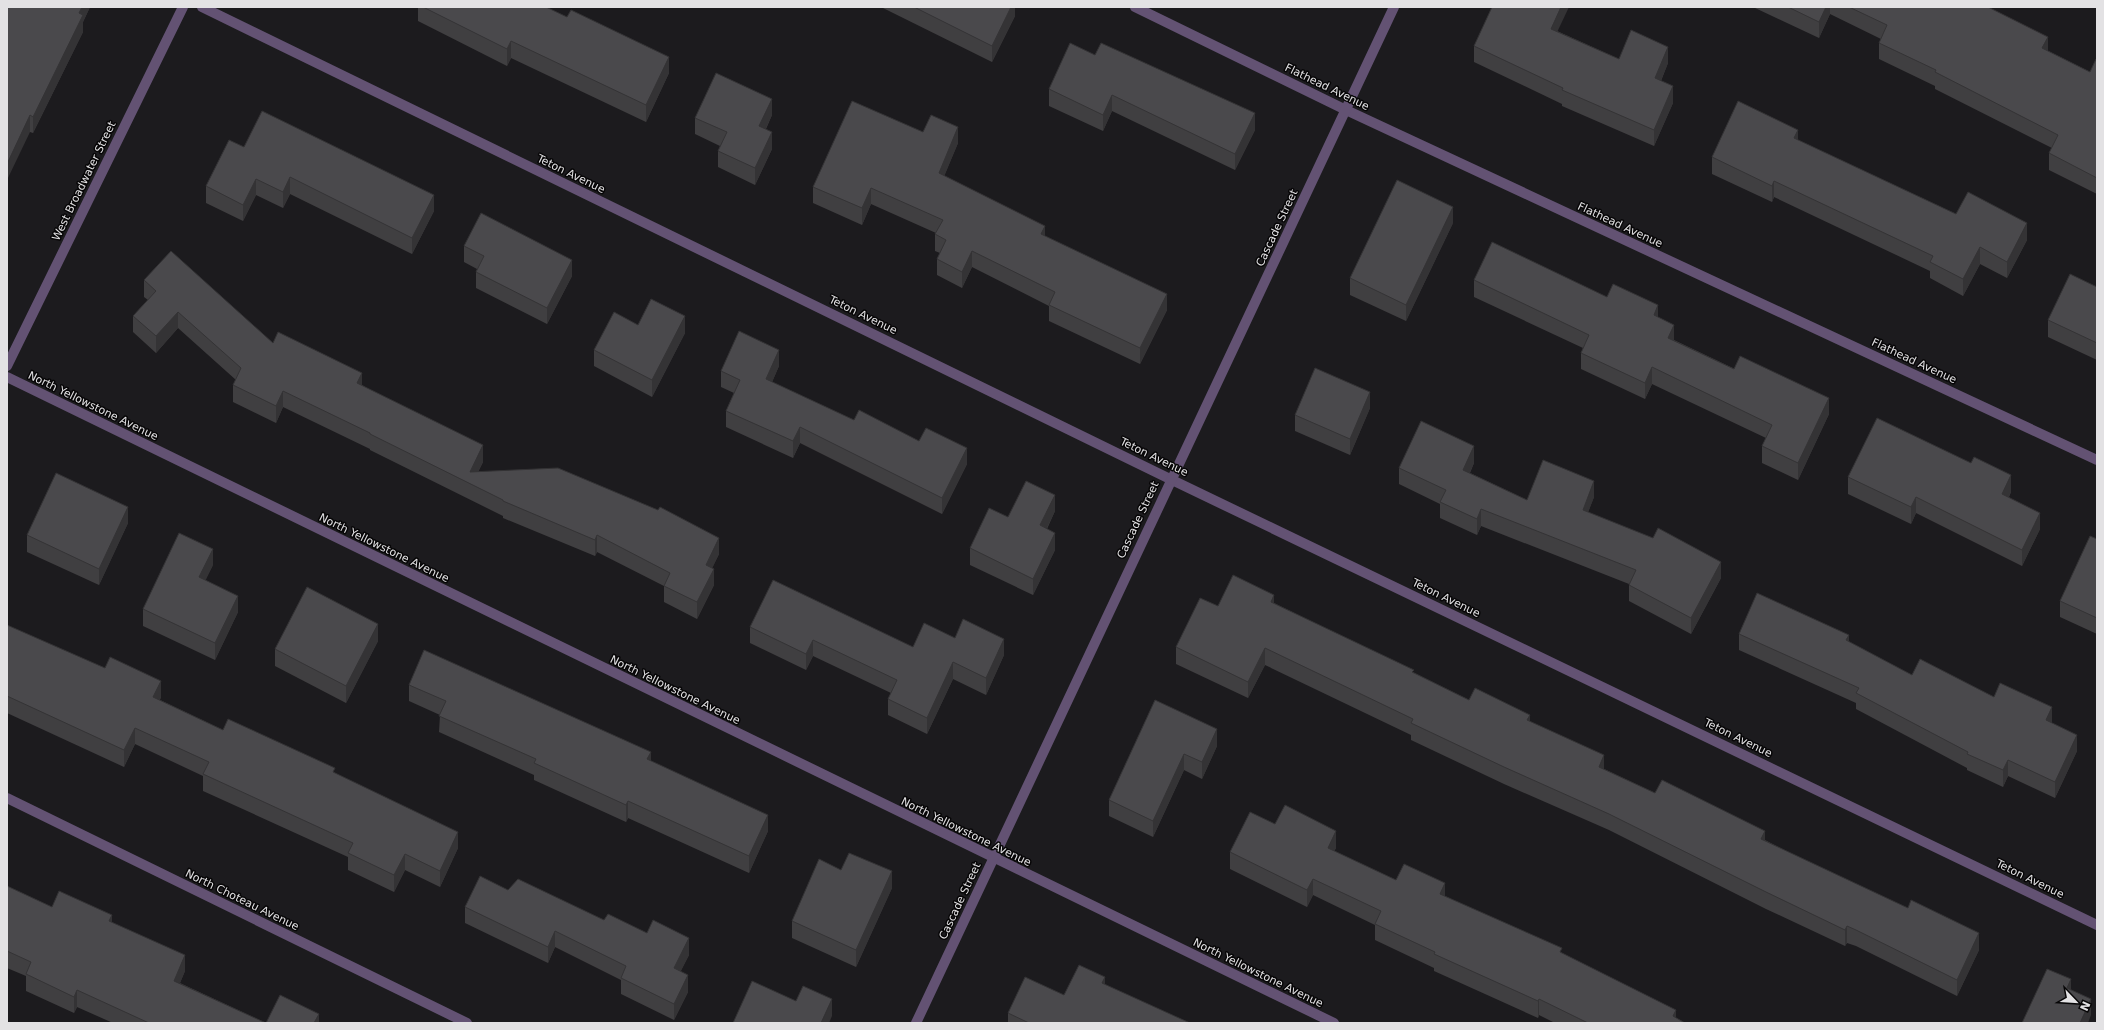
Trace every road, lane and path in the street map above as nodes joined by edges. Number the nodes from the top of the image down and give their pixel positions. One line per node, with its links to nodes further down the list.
1 (183, 7): 6 (street, West Broadwater Street)
2 (202, 7): 9 (street, Teton Avenue)
3 (1135, 7): 5 (street, Flathead Avenue)
4 (1394, 7): 5 (street, Cascade Street)
5 (1346, 110): 8 (street, Flathead Avenue); 9 (street, Cascade Street)
6 (7, 366)
7 (7, 377): 11 (street, North Yellowstone Avenue)
8 (2097, 460)
9 (1170, 479): 11 (street, Cascade Street); 12 (street, Teton Avenue)
10 (7, 798): 13 (street, North Choteau Avenue)
11 (993, 858): 14 (street, Cascade Street); 15 (street, North Yellowstone Avenue)
12 (2097, 925)
13 (467, 1023)
14 (916, 1023)
15 (1334, 1023)

